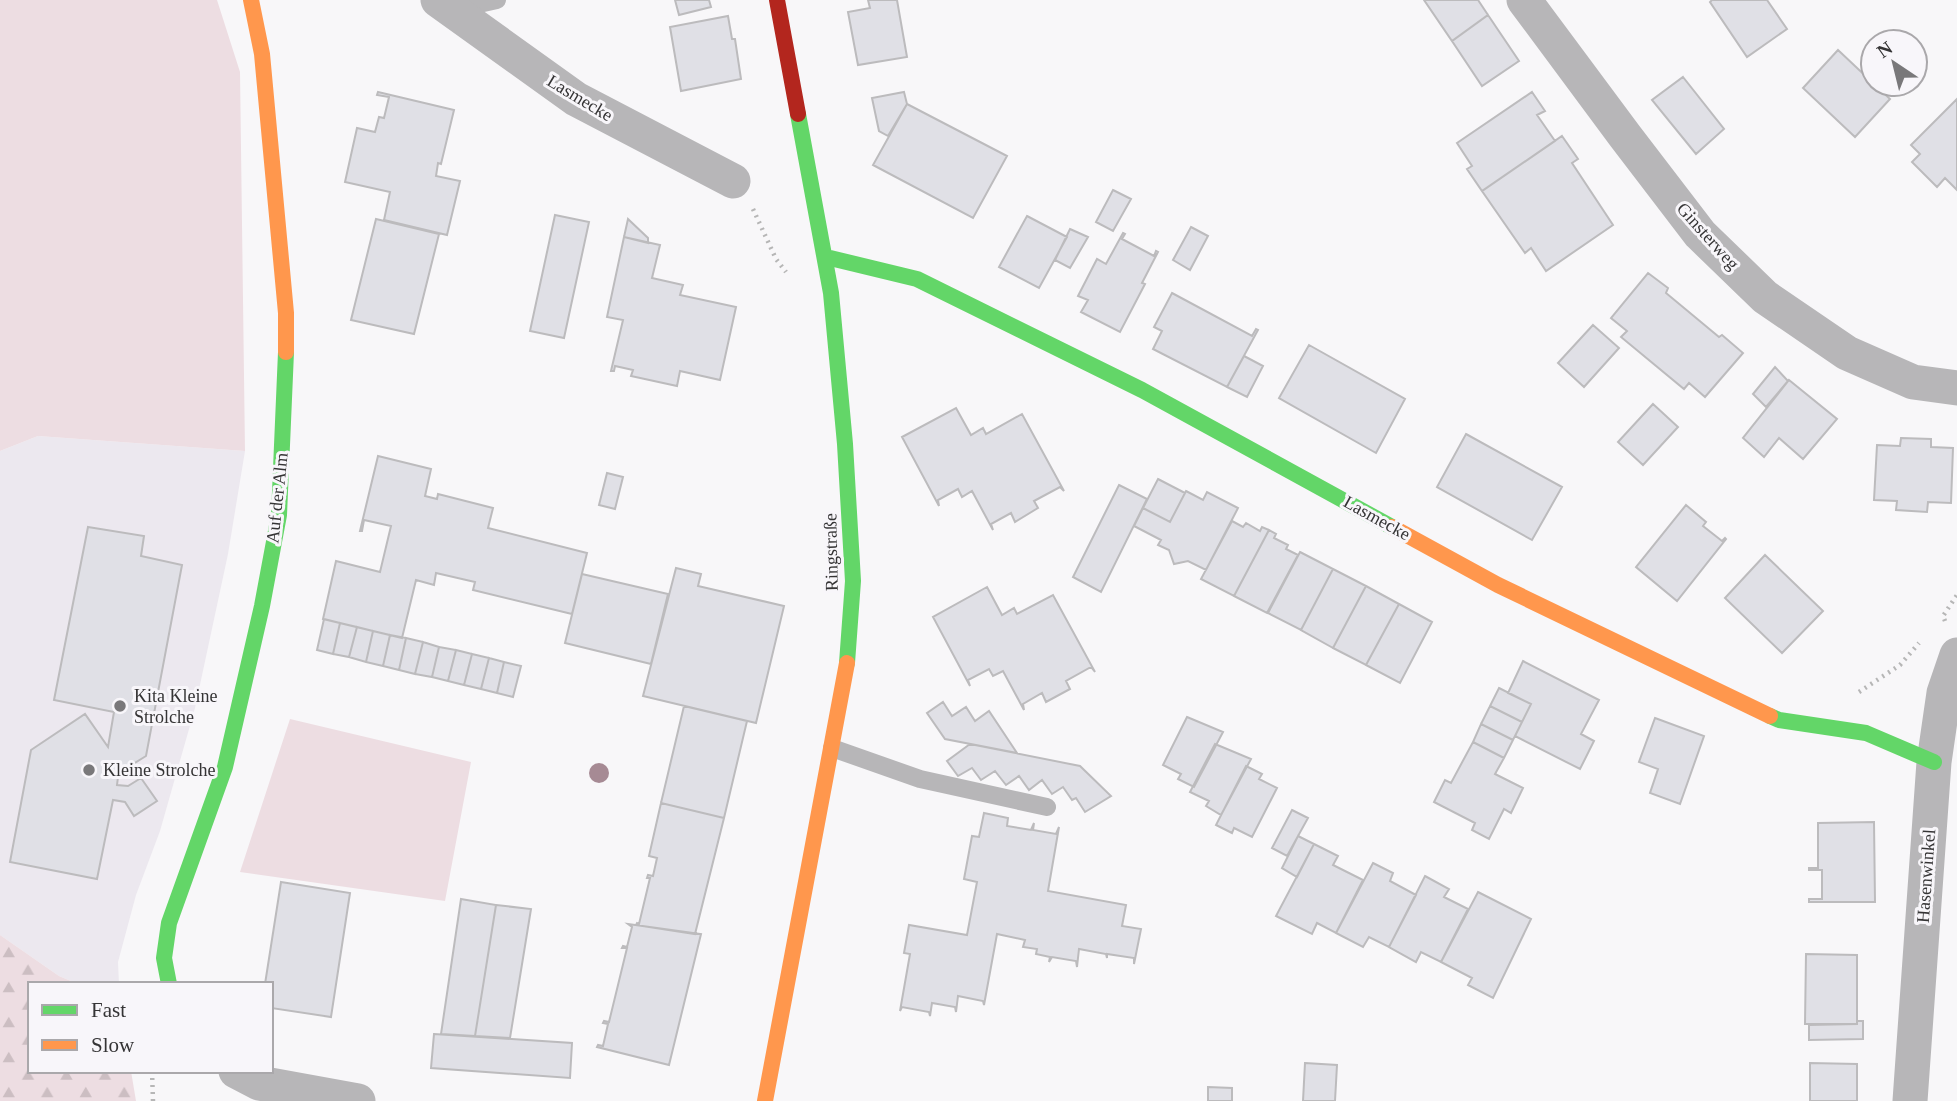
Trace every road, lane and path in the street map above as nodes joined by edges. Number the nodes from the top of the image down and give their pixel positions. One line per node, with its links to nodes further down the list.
1 (251, 0): 18 (street, Auf der Alm)
2 (497, 0): 5 (lane)
3 (777, 0): 7 (street, Ringstraße)
4 (1524, 0): 9 (street, Ginsterweg)
5 (445, 5): 6 (street, Lasmecke)
6 (733, 181): 8 (path)
7 (826, 257): 8 (street, Ringstraße); 16 (street, Lasmecke)
8 (831, 293): 15 (street, Ringstraße)
9 (1957, 388)
10 (1943, 616): 11 (path)
11 (1934, 626)
12 (1926, 635): 14 (path)
13 (1957, 654): 16 (street, Hasenwinkel)
14 (1852, 695)
15 (832, 748): 17 (lane); 23 (street, Ringstraße)
16 (1934, 762): 24 (street, Hasenwinkel)
17 (1046, 807)
18 (169, 982)
19 (152, 1073): 21 (path)
20 (240, 1073): 22 (street)
21 (153, 1101)
22 (358, 1101)
23 (765, 1101)
24 (1910, 1101)

